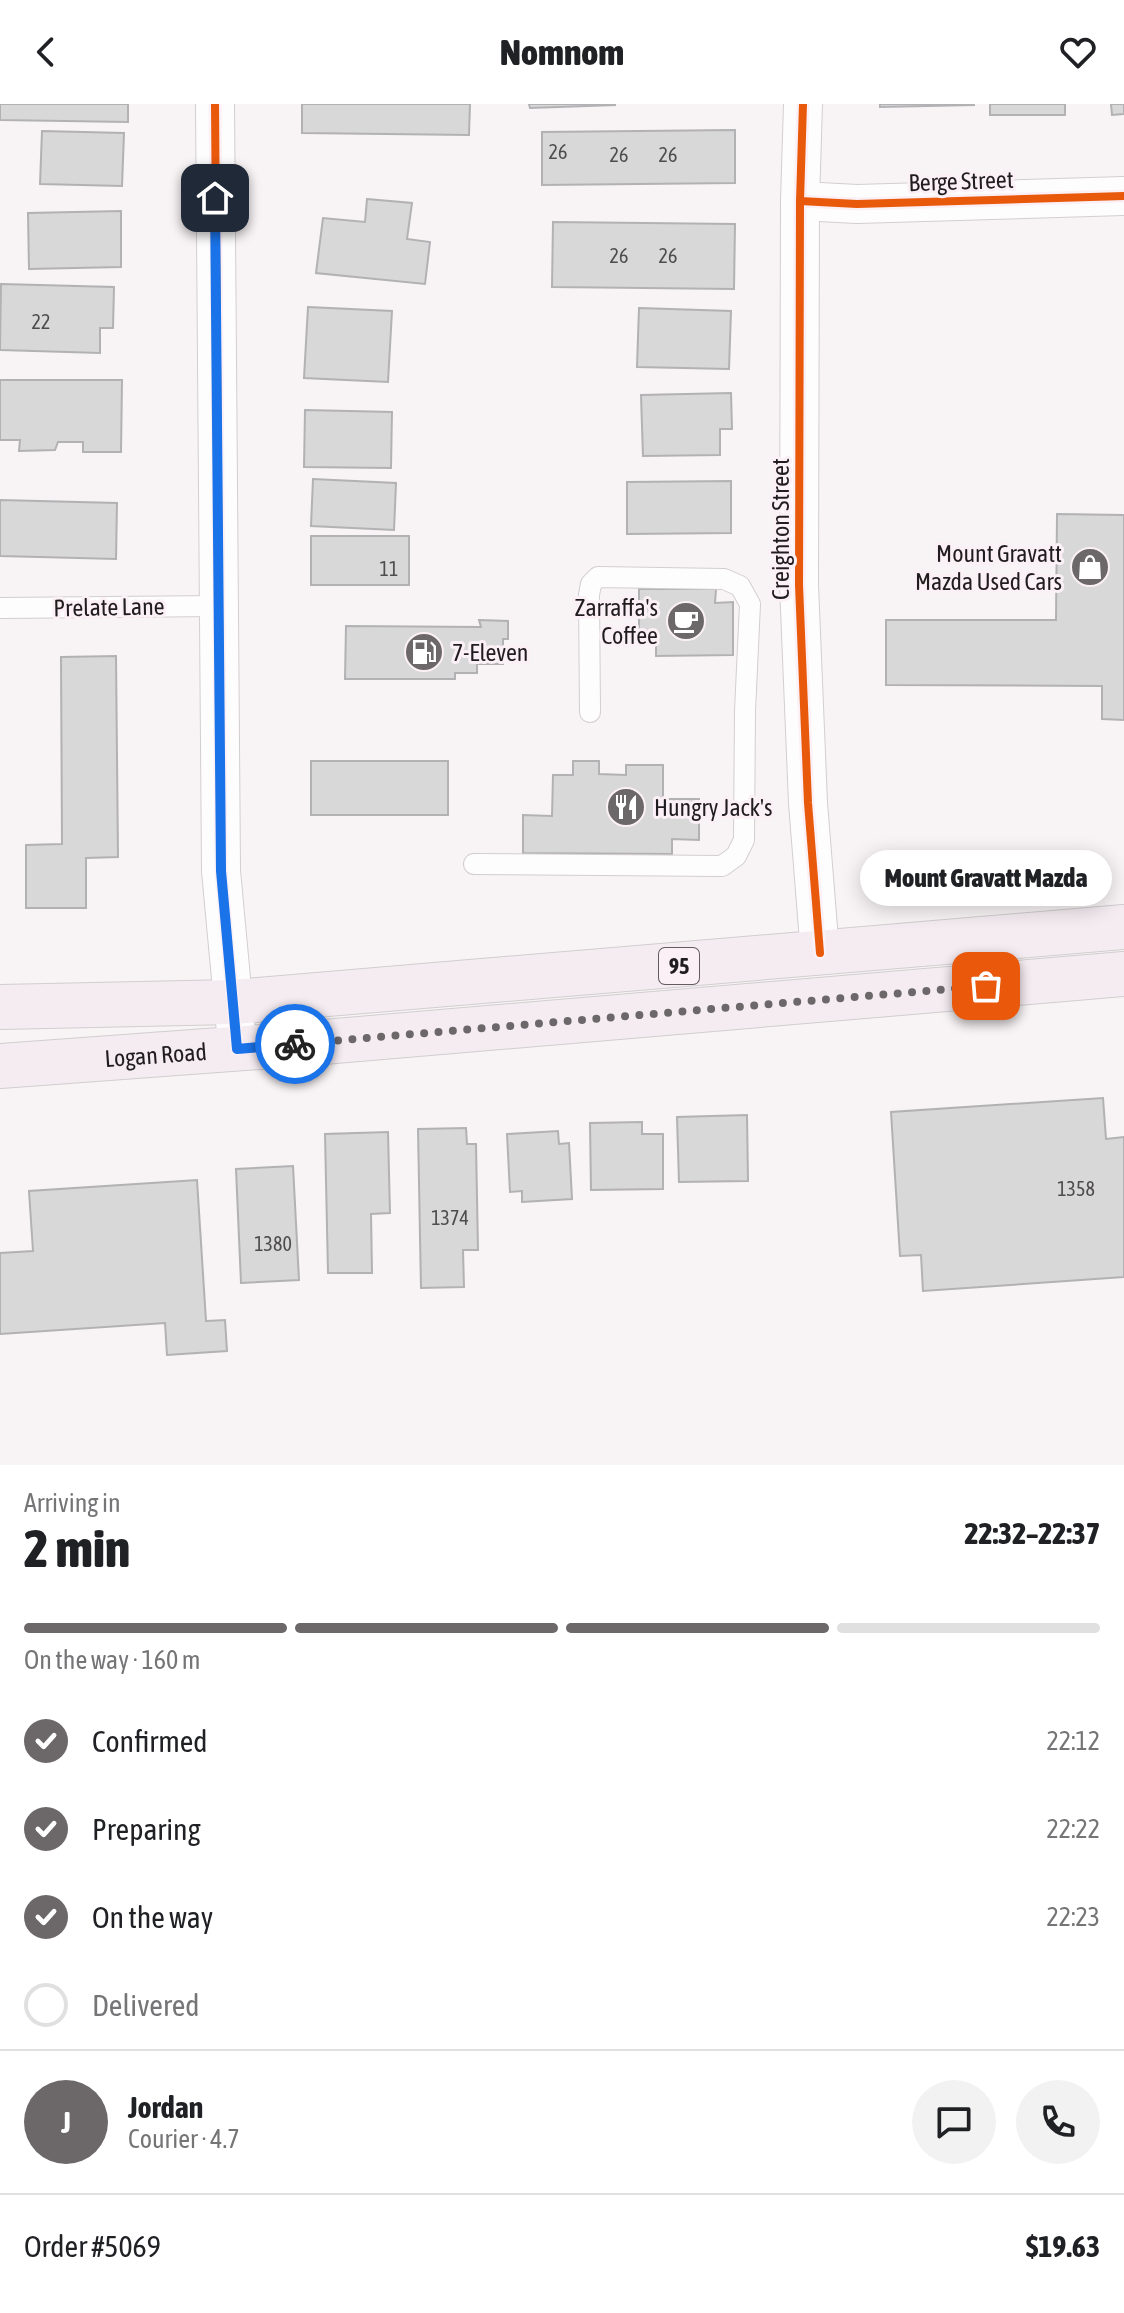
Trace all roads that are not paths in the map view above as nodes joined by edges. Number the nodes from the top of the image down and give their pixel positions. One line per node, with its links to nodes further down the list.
1 (215, 104): 5 (street)
2 (803, 104): 4 (street, Creighton Street)
3 (1124, 196): 4 (street, Berge Street)
4 (800, 201): 10 (street, Creighton Street)
5 (218, 606): 6 (lane, Prelate Lane); 12 (street)
6 (0, 608)
7 (590, 712): 8 (lane)
8 (474, 864)
9 (1124, 927): 10 (main road, Logan Road / 95)
10 (820, 953): 12 (main road, Logan Road / 95)
11 (1124, 974): 14 (main road, Logan Road / 95)
12 (233, 1002): 13 (main road, Logan Road / 95); 14 (street)
13 (0, 1007)
14 (237, 1049): 15 (main road, Logan Road / 95)
15 (0, 1066)

